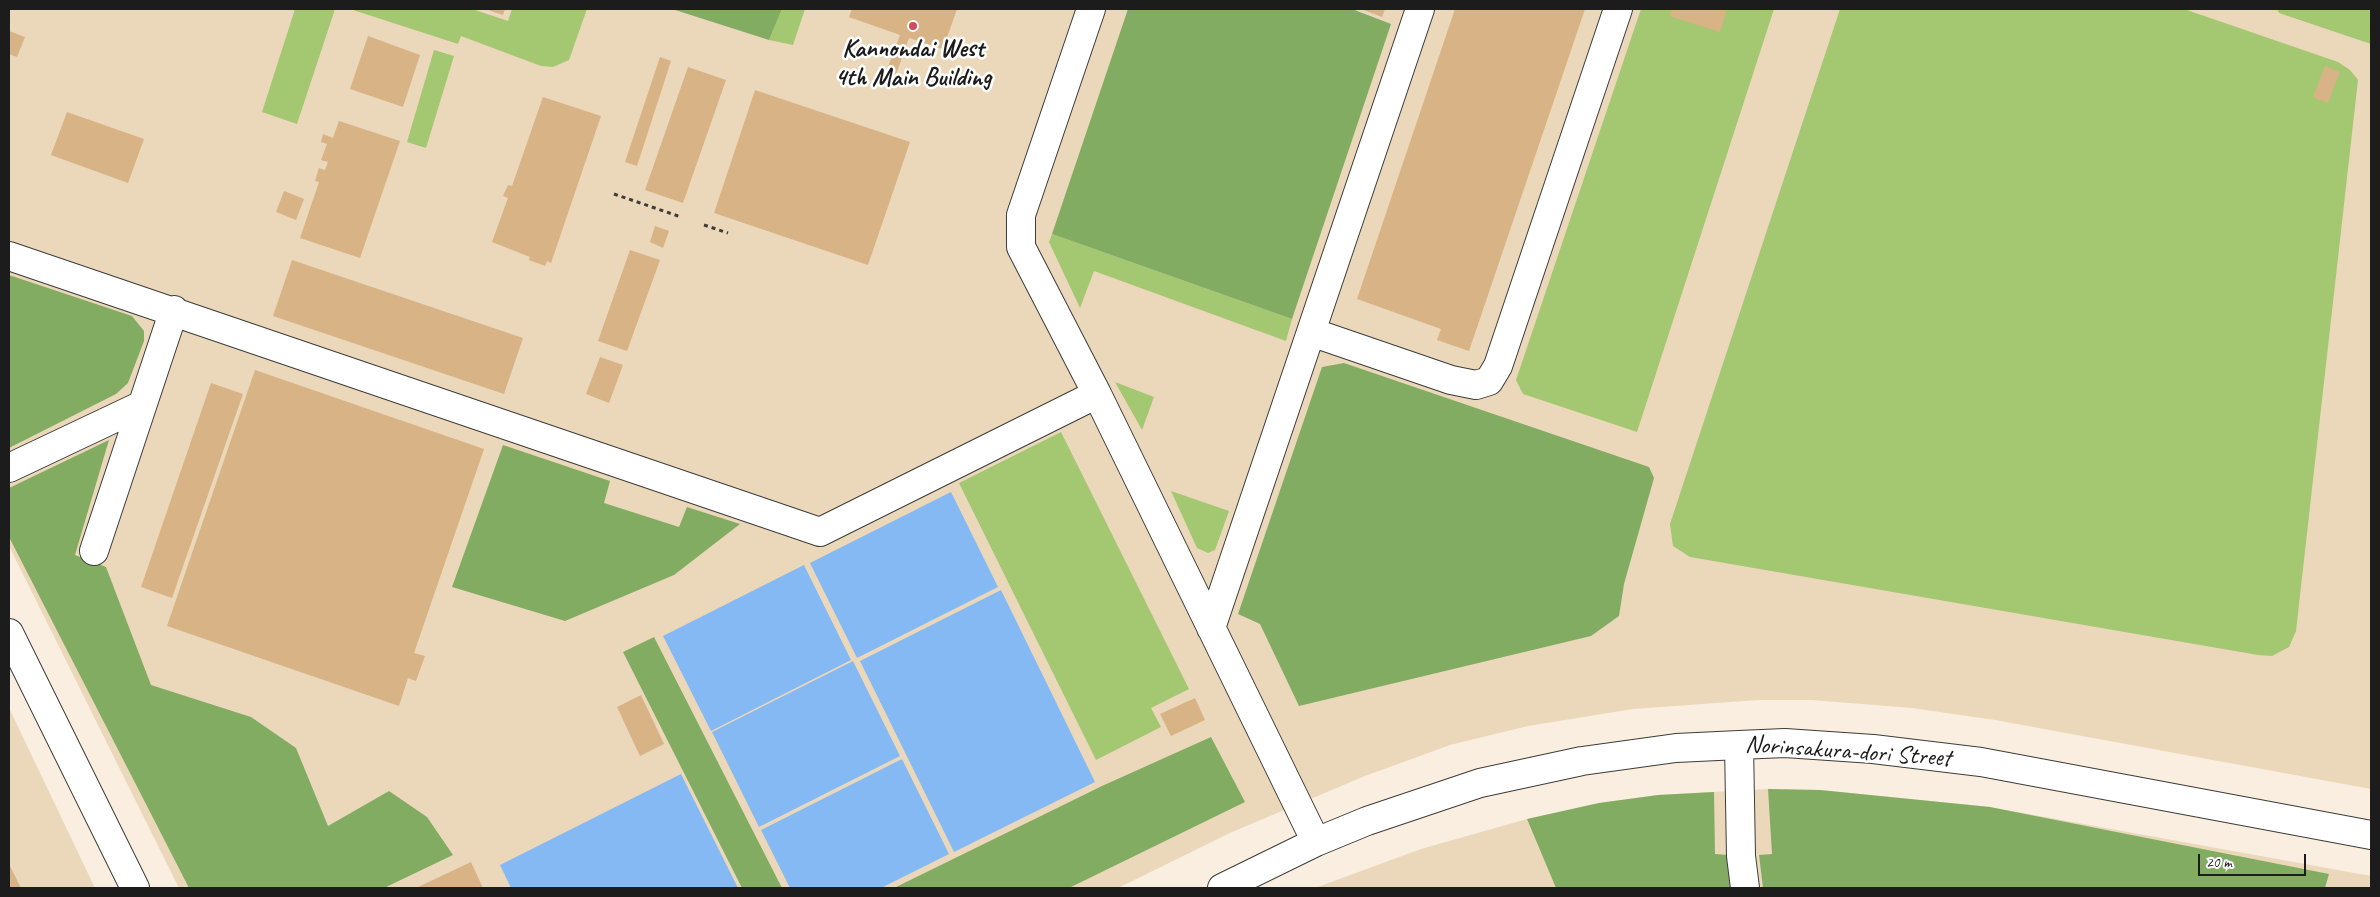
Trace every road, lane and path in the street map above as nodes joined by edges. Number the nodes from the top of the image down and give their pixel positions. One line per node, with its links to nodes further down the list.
1 (1091, 9): 11 (street)
2 (1420, 9): 10 (street)
3 (1618, 9): 10 (street)
4 (614, 194): 5 (path)
5 (681, 217)
6 (704, 225): 7 (path)
7 (728, 233)
8 (9, 256): 9 (street)
9 (174, 310): 11 (street); 12 (street)
10 (1311, 332): 15 (street)
11 (1097, 394): 15 (street)
12 (140, 406): 13 (street); 14 (street)
13 (9, 468)
14 (94, 551)
15 (1211, 628): 19 (street)
16 (9, 633): 20 (street)
17 (1739, 745): 18 (street, Norinsakura-dori Street); 19 (street, Norinsakura-dori Street); 22 (street)
18 (2371, 835)
19 (1316, 842): 21 (street, Norinsakura-dori Street)
20 (135, 888)
21 (1222, 888)
22 (1745, 888)

